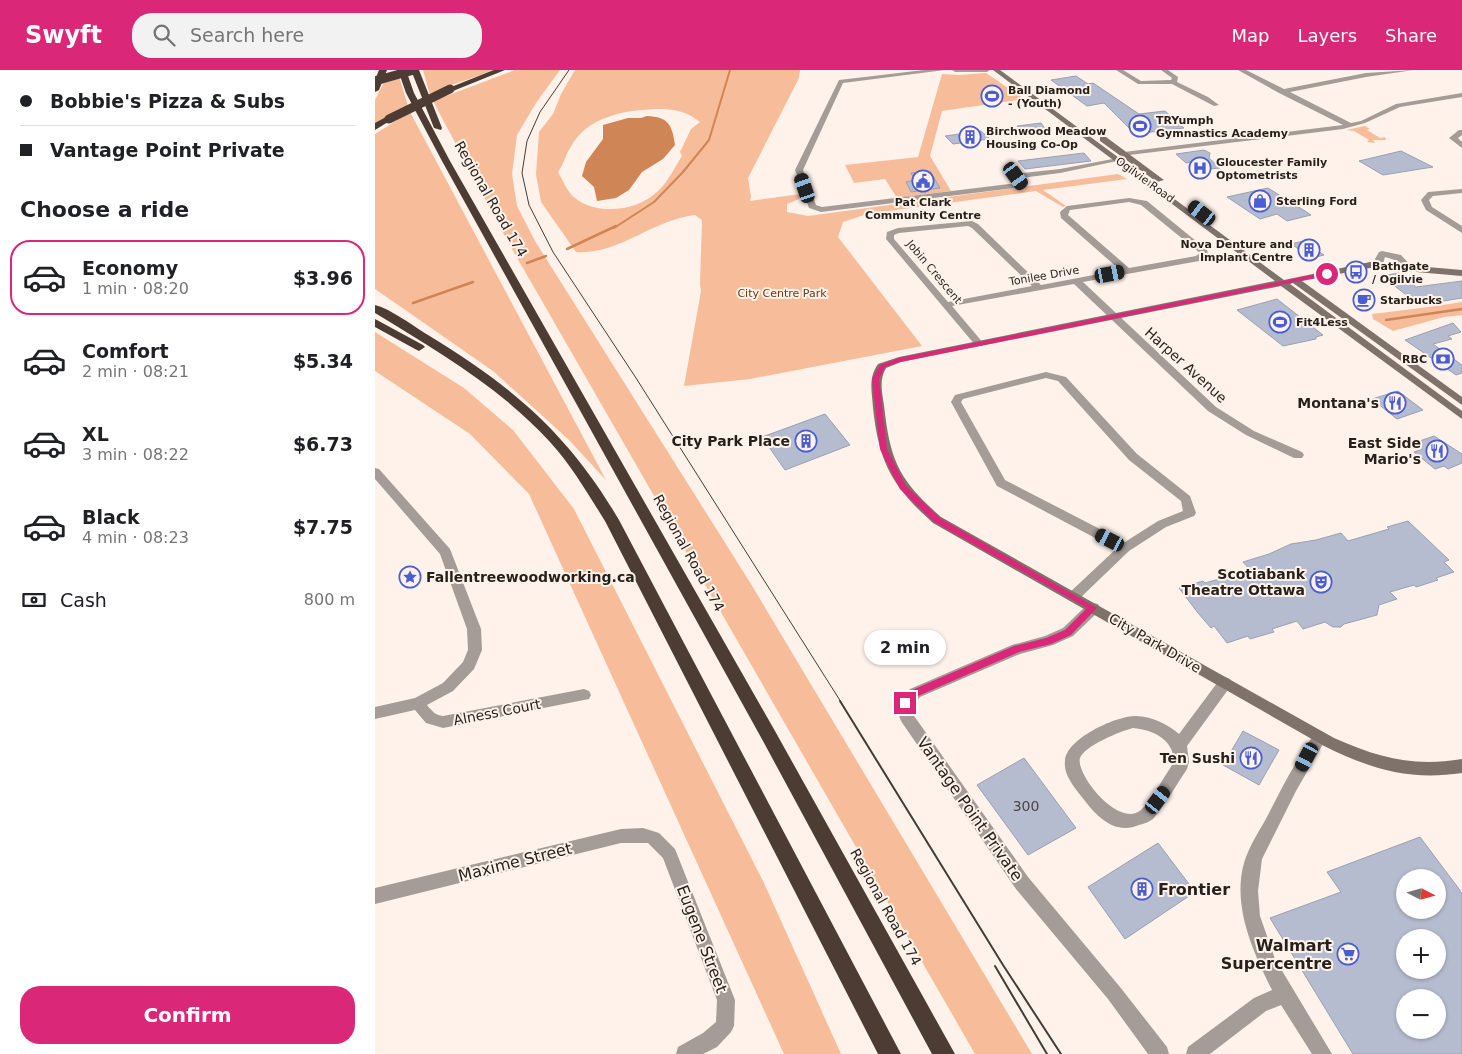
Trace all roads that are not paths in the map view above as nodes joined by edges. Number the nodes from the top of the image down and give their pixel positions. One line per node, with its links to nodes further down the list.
1 (383, 70): 18 (highway)
2 (402, 70): 29 (highway, Regional Road 174)
3 (414, 70): 16 (highway, bridge); 29 (highway)
4 (501, 70): 23 (highway, bridge)
5 (943, 70): 14 (street)
6 (955, 70): 7 (street)
7 (987, 70)
8 (996, 70): 28 (main road, Ogilvie Road)
9 (1009, 70): 24 (main road)
10 (1119, 70): 17 (street)
11 (1164, 70): 17 (street)
12 (1241, 70): 19 (street)
13 (1411, 70): 19 (street)
14 (926, 71): 15 (street)
15 (862, 74): 28 (street)
16 (375, 81)
17 (1173, 82): 21 (street)
18 (375, 90)
19 (1281, 92): 22 (street)
20 (1462, 96): 22 (street)
21 (1215, 105)
22 (1349, 126): 28 (street)
23 (375, 127)
24 (1090, 130)
25 (1462, 132): 27 (street)
26 (1098, 135): 28 (main road, Ogilvie Road)
27 (1462, 146)
28 (1121, 157): 35 (main road, Ogilvie Road); 36 (main road, Ogilvie Road)
29 (463, 189): 61 (highway, Regional Road 174)
30 (1462, 191): 31 (street)
31 (1462, 230)
32 (1127, 271): 32 (street, Tonilee Drive); 34 (street, Tonilee Drive)
33 (1462, 273): 35 (main road, City Park Drive)
34 (1076, 281): 37 (street, Tonilee Drive); 40 (street, Harper Avenue)
35 (1295, 281): 36 (main road, City Park Drive); 43 (main road, Ogilvie Road)
36 (1284, 283): 40 (main road, City Park Drive); 44 (main road, Ogilvie Road)
37 (1039, 288): 38 (street, Tonilee Drive); 38 (street, Jobin Crescent)
38 (945, 305): 42 (street, Jobin Crescent)
39 (375, 308): 45 (highway)
40 (1114, 316): 42 (main road, City Park Drive); 46 (street, Harper Avenue)
41 (375, 322): 45 (highway)
42 (979, 344): 49 (main road, City Park Drive)
43 (1462, 402)
44 (1462, 416)
45 (546, 430): 63 (highway)
46 (1298, 454)
47 (375, 472): 53 (street)
48 (1125, 548): 48 (street); 49 (street)
49 (1073, 597): 50 (main road, City Park Drive)
50 (1093, 608): 51 (main road, City Park Drive); 64 (street, Vantage Point Private)
51 (1225, 683): 55 (main road, City Park Drive); 56 (street)
52 (584, 695): 53 (street, Alness Court)
53 (418, 703): 54 (street)
54 (375, 714)
55 (1320, 736): 57 (main road, City Park Drive); 60 (street)
56 (1180, 749): 56 (street)
57 (1462, 766)
58 (655, 838): 59 (street, Maxime Street); 62 (street, Eugene Street)
59 (375, 896)
60 (1285, 994): 65 (street); 66 (street)
61 (942, 1050)
62 (685, 1054)
63 (890, 1054)
64 (1160, 1054)
65 (1195, 1054)
66 (1323, 1054)

